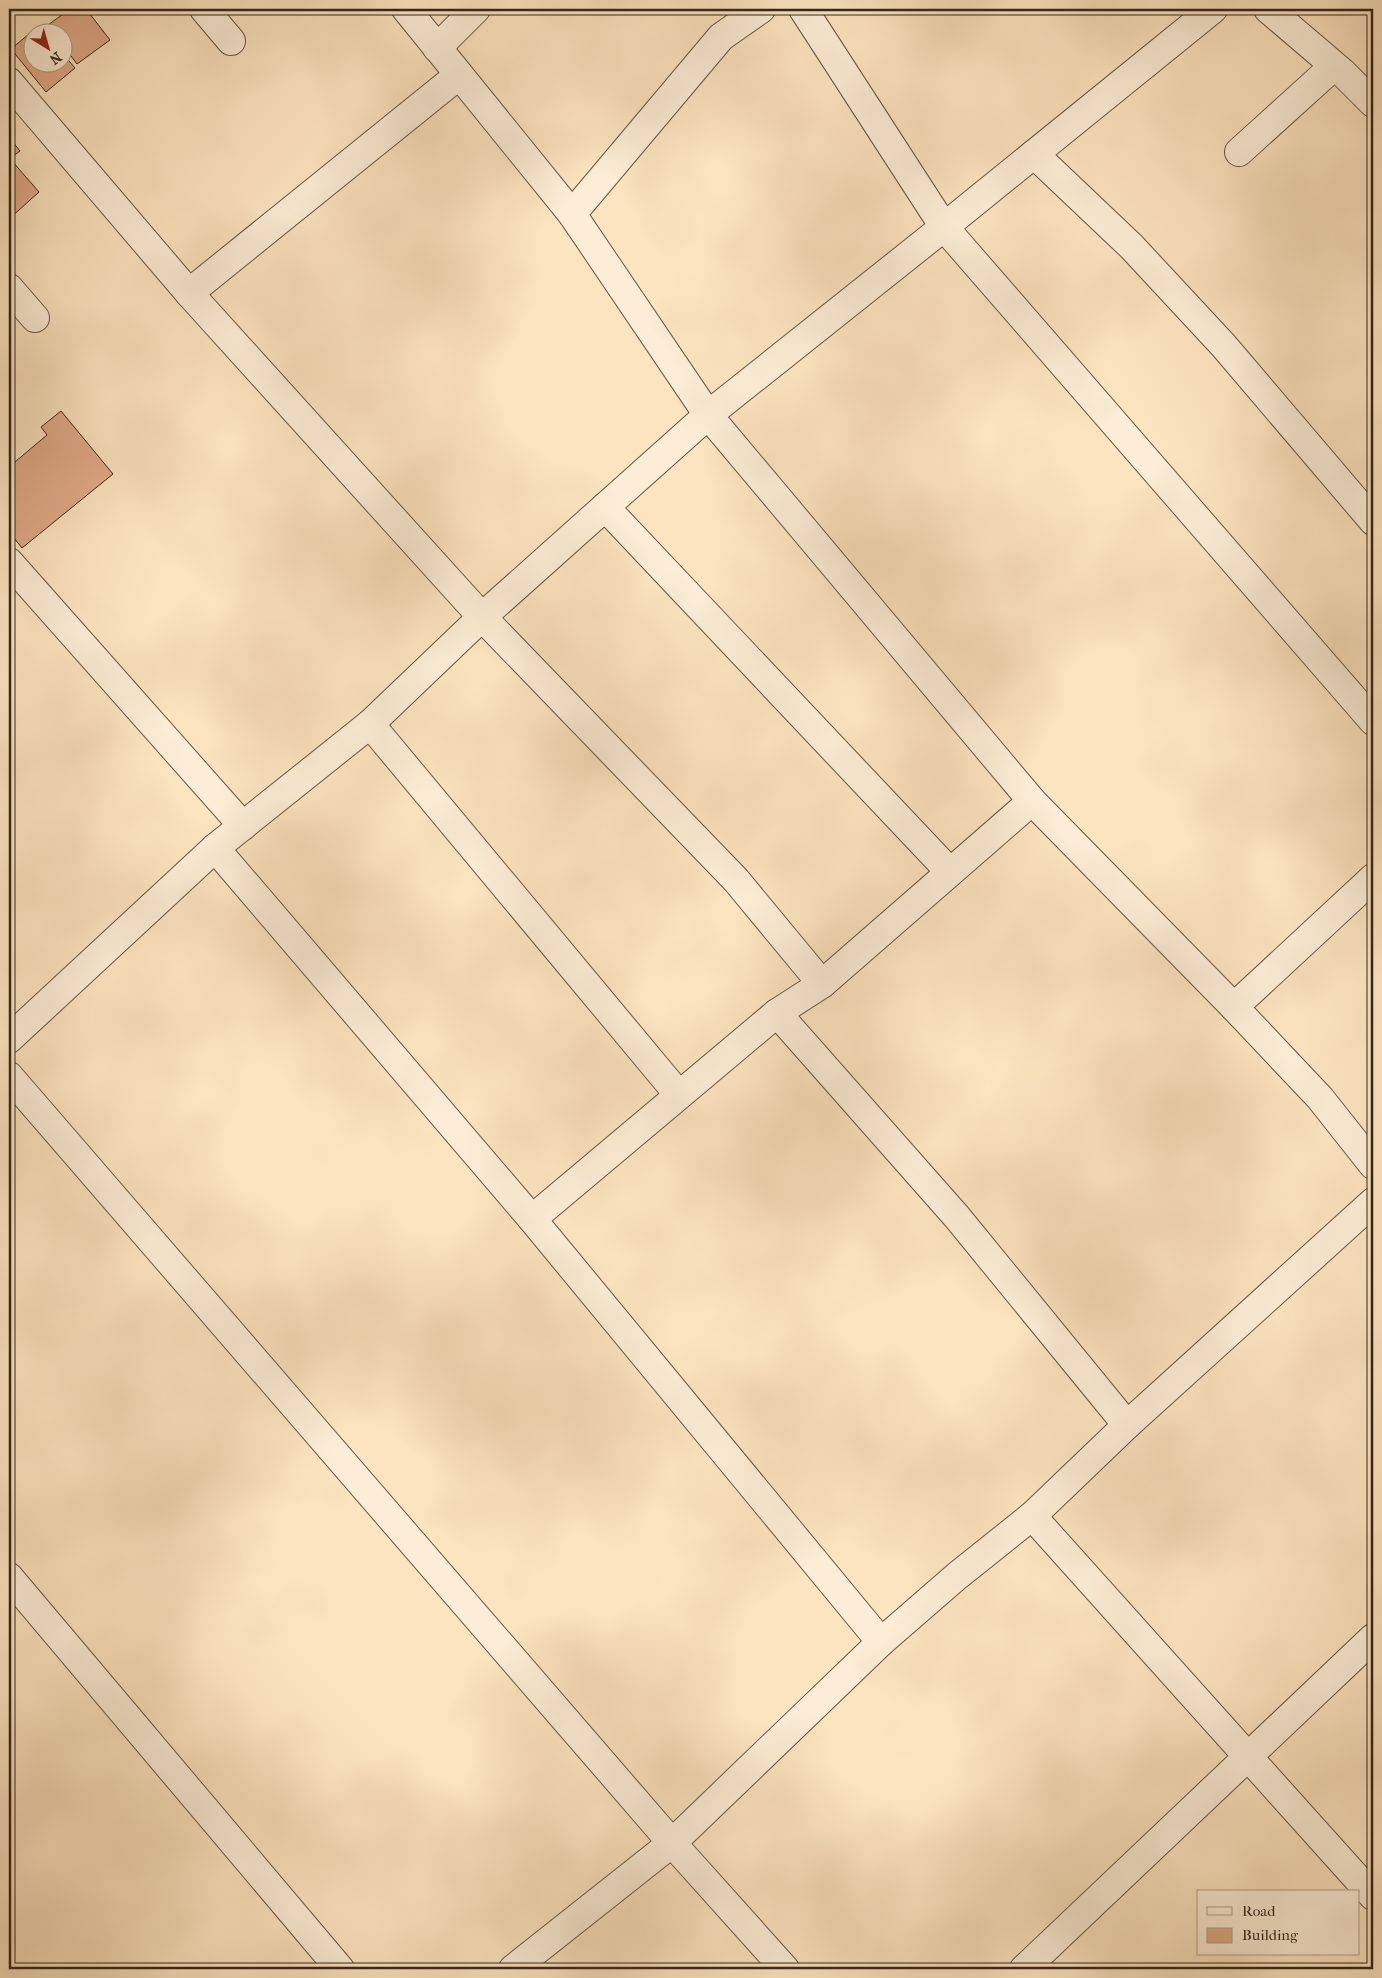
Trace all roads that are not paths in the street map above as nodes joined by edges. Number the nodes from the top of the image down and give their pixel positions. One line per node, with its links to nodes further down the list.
1 (204, 9): 8 (street)
2 (406, 9): 9 (street)
3 (476, 9): 9 (street)
4 (761, 9): 16 (street)
5 (804, 9): 17 (street)
6 (1213, 9): 15 (street)
7 (1268, 9): 10 (street)
8 (232, 41)
9 (437, 48): 11 (street)
10 (1334, 66): 13 (street); 14 (street)
11 (459, 75): 16 (street); 19 (street)
12 (9, 82): 19 (street)
13 (1373, 103)
14 (1239, 152)
15 (1034, 154): 17 (street); 23 (street)
16 (572, 214): 21 (street)
17 (944, 227): 21 (street); 26 (street)
18 (9, 288): 20 (street)
19 (189, 293): 25 (street)
20 (35, 318)
21 (708, 415): 22 (street); 28 (street)
22 (605, 507): 25 (street); 31 (street)
23 (1373, 521)
24 (9, 562): 29 (street)
25 (482, 616): 27 (street); 33 (street)
26 (1373, 721)
27 (370, 724): 29 (street); 38 (street)
28 (1032, 801): 31 (street); 34 (street)
29 (243, 826): 30 (street)
30 (215, 848): 36 (street); 41 (street)
31 (950, 872): 33 (street)
32 (1373, 878): 34 (street)
33 (822, 984): 35 (street)
34 (1234, 1007): 39 (street)
35 (777, 1013): 38 (street); 42 (street)
36 (9, 1038)
37 (9, 1076): 48 (street)
38 (679, 1095): 41 (street)
39 (1373, 1165)
40 (1373, 1202): 42 (street)
41 (532, 1219): 46 (street)
42 (1127, 1425): 43 (street)
43 (1032, 1516): 46 (street); 47 (street)
44 (9, 1577): 50 (street)
45 (1373, 1638): 47 (street)
46 (881, 1642): 48 (street)
47 (1248, 1756): 49 (street); 53 (street)
48 (672, 1843): 51 (street); 52 (street)
49 (1373, 1896)
50 (340, 1969)
51 (513, 1969)
52 (785, 1969)
53 (1024, 1969)

